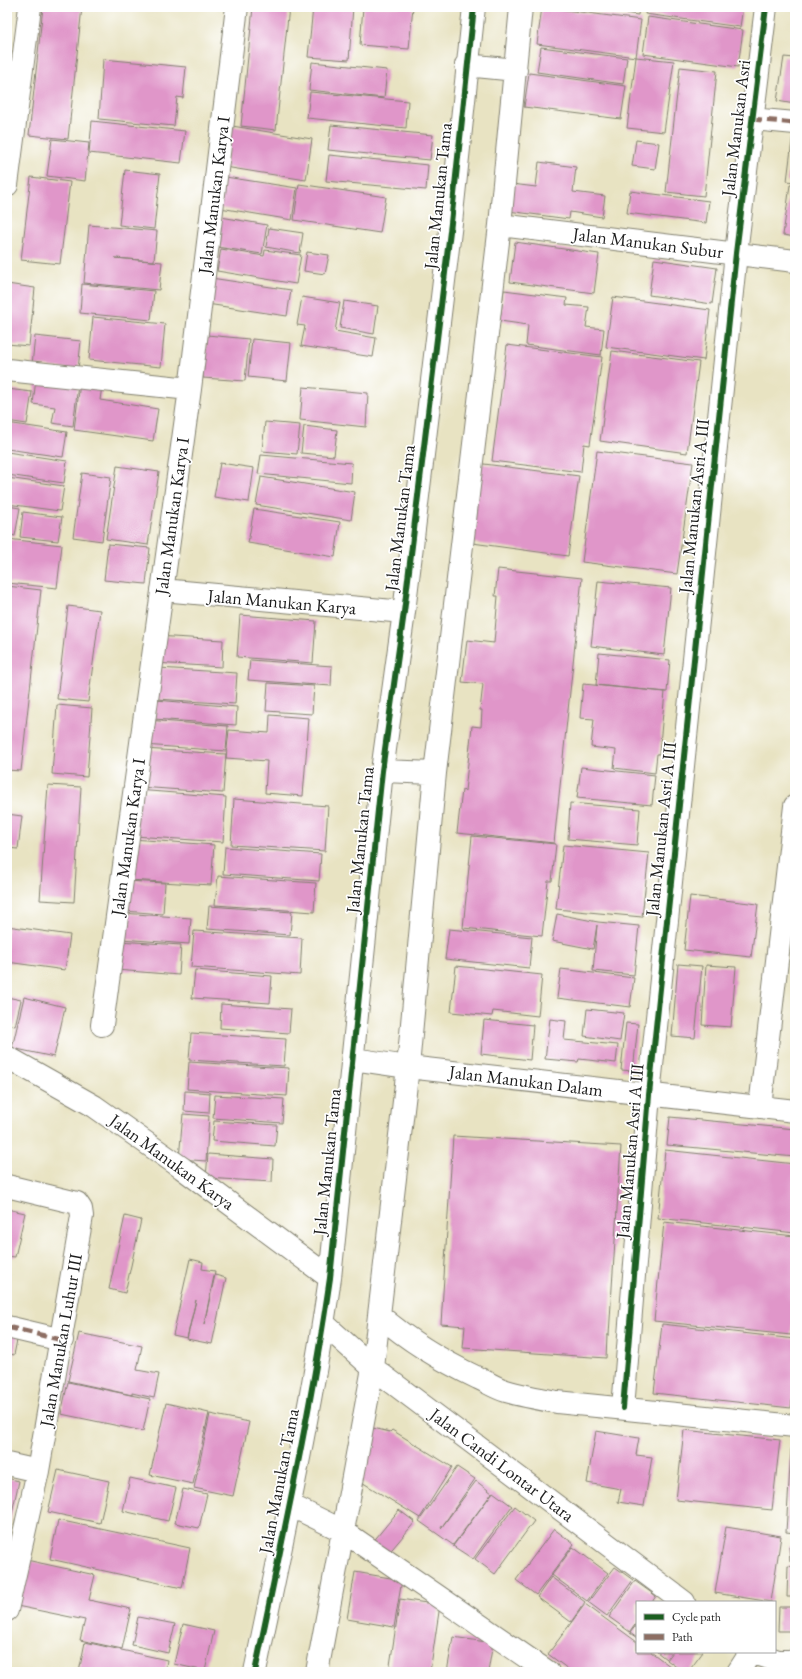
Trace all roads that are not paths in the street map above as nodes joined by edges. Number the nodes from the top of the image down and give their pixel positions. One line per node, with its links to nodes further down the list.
1 (30, 7): 10 (street)
2 (237, 7): 15 (street, Jalan Manukan Karya I)
3 (474, 7): 6 (street, Jalan Manukan Tama)
4 (521, 7): 7 (street)
5 (766, 7): 8 (street, Jalan Manukan Asri)
6 (466, 65): 7 (street); 17 (street, Jalan Manukan Tama)
7 (516, 70): 11 (street)
8 (752, 119): 9 (street); 12 (street, Jalan Manukan Asri)
9 (795, 123)
10 (7, 185)
11 (500, 225): 12 (street, Jalan Manukan Subur); 19 (street)
12 (736, 253): 13 (street, Jalan Manukan Subur); 25 (street, Jalan Manukan Asri A III)
13 (795, 261)
14 (7, 370): 15 (street)
15 (190, 389): 16 (street, Jalan Manukan Karya I)
16 (162, 590): 17 (street, Jalan Manukan Karya); 21 (street, Jalan Manukan Karya I)
17 (404, 612): 18 (street, Jalan Manukan Tama)
18 (382, 771): 19 (street); 23 (street, Jalan Manukan Tama)
19 (435, 773): 24 (street)
20 (795, 806): 26 (street)
21 (102, 1025)
22 (7, 1057): 29 (street, Jalan Manukan Karya)
23 (353, 1059): 24 (street, Jalan Manukan Dalam); 29 (street, Jalan Manukan Tama)
24 (408, 1067): 25 (street, Jalan Manukan Dalam); 30 (street)
25 (649, 1095): 26 (street, Jalan Manukan Dalam); 35 (street, Jalan Manukan Asri A III)
26 (760, 1107): 27 (street, Jalan Manukan Dalam)
27 (795, 1111)
28 (7, 1186): 33 (street, Jalan Manukan Luhur III)
29 (330, 1278): 31 (street, Jalan Manukan Tama)
30 (379, 1315): 34 (street); 35 (street)
31 (323, 1323): 34 (street, Jalan Candi Lontar Utara); 39 (street, Jalan Manukan Tama)
32 (7, 1327): 33 (street)
33 (62, 1340): 38 (street, Jalan Manukan Luhur III)
34 (373, 1368): 40 (street); 41 (street, Jalan Candi Lontar Utara)
35 (624, 1408): 36 (street)
36 (795, 1426)
37 (7, 1464): 38 (street)
38 (38, 1471): 42 (street, Jalan Manukan Luhur III)
39 (290, 1505): 40 (street); 46 (street, Jalan Manukan Tama)
40 (343, 1531): 47 (street); 48 (street)
41 (683, 1601)
42 (7, 1610)
43 (750, 1653): 49 (street)
44 (754, 1653): 45 (street)
45 (789, 1664)
46 (255, 1672)
47 (317, 1672)
48 (548, 1672)
49 (738, 1672)

